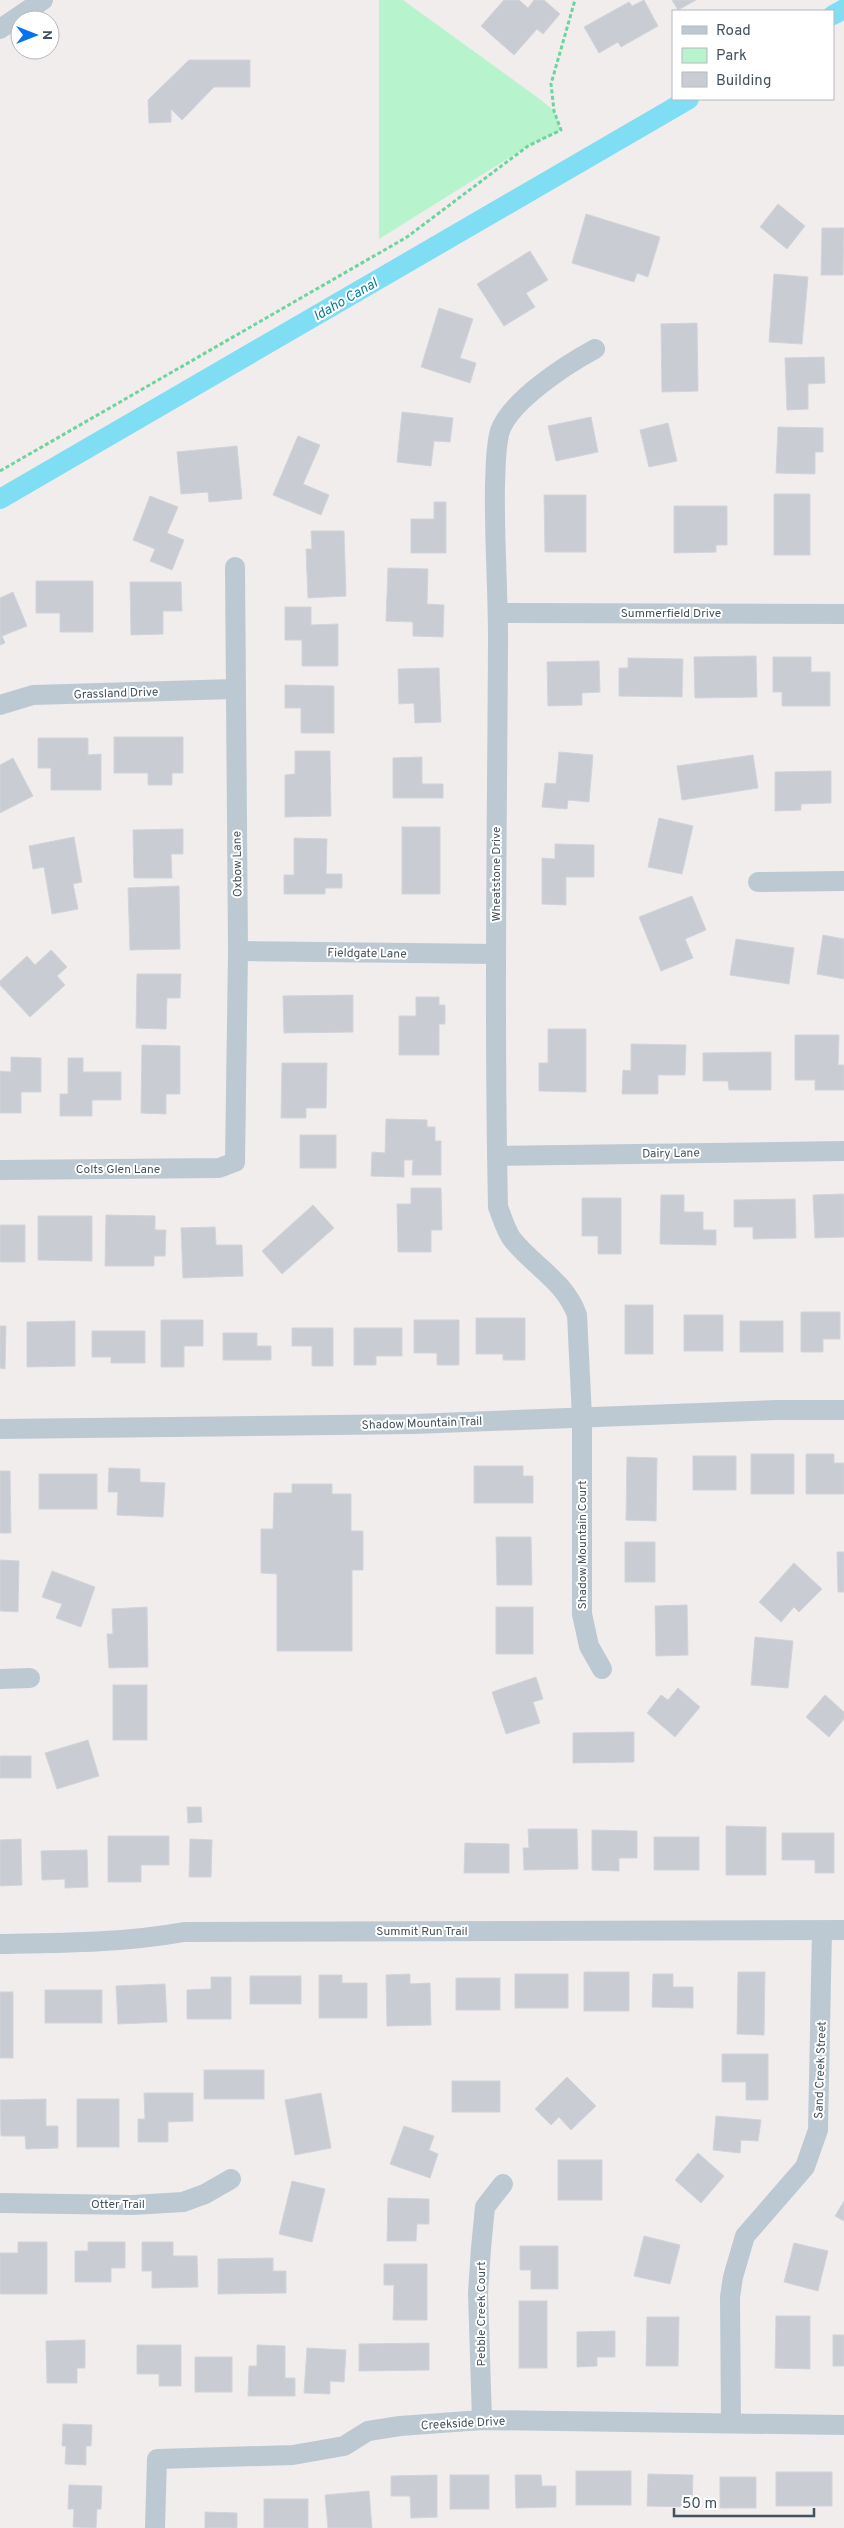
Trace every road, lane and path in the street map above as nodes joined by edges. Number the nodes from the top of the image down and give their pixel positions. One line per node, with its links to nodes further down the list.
1 (43, 0): 3 (street)
2 (575, 0): 5 (path)
3 (0, 29)
4 (595, 350): 7 (street, Wheatstone Drive)
5 (0, 472)
6 (235, 566): 9 (street, Oxbow Lane)
7 (498, 613): 8 (street, Summerfield Drive); 14 (street, Wheatstone Drive)
8 (844, 614)
9 (234, 689): 10 (street, Grassland Drive); 13 (street, Oxbow Lane)
10 (0, 706)
11 (844, 881): 12 (street)
12 (758, 882)
13 (238, 951): 14 (street, Fieldgate Lane); 17 (street, Oxbow Lane)
14 (496, 954): 16 (street, Wheatstone Drive)
15 (844, 1150): 16 (street, Dairy Lane)
16 (497, 1156): 20 (street, Wheatstone Drive)
17 (235, 1162): 18 (street, Colts Glen Lane)
18 (0, 1170)
19 (844, 1410): 20 (street, Shadow Mountain Trail)
20 (582, 1417): 21 (street, Shadow Mountain Trail); 22 (street, Shadow Mountain Court)
21 (0, 1429)
22 (602, 1669)
23 (30, 1678): 24 (street)
24 (0, 1679)
25 (844, 1930): 26 (street, Summit Run Trail)
26 (822, 1931): 27 (street, Summit Run Trail); 32 (street, Sand Creek Street)
27 (0, 1944)
28 (231, 2180): 30 (street, Otter Trail)
29 (503, 2184): 31 (street, Pebble Creek Court)
30 (0, 2203)
31 (482, 2420): 32 (street, Creekside Drive); 34 (street, Creekside Drive)
32 (731, 2422): 33 (street, Creekside Drive)
33 (844, 2424)
34 (155, 2528)

